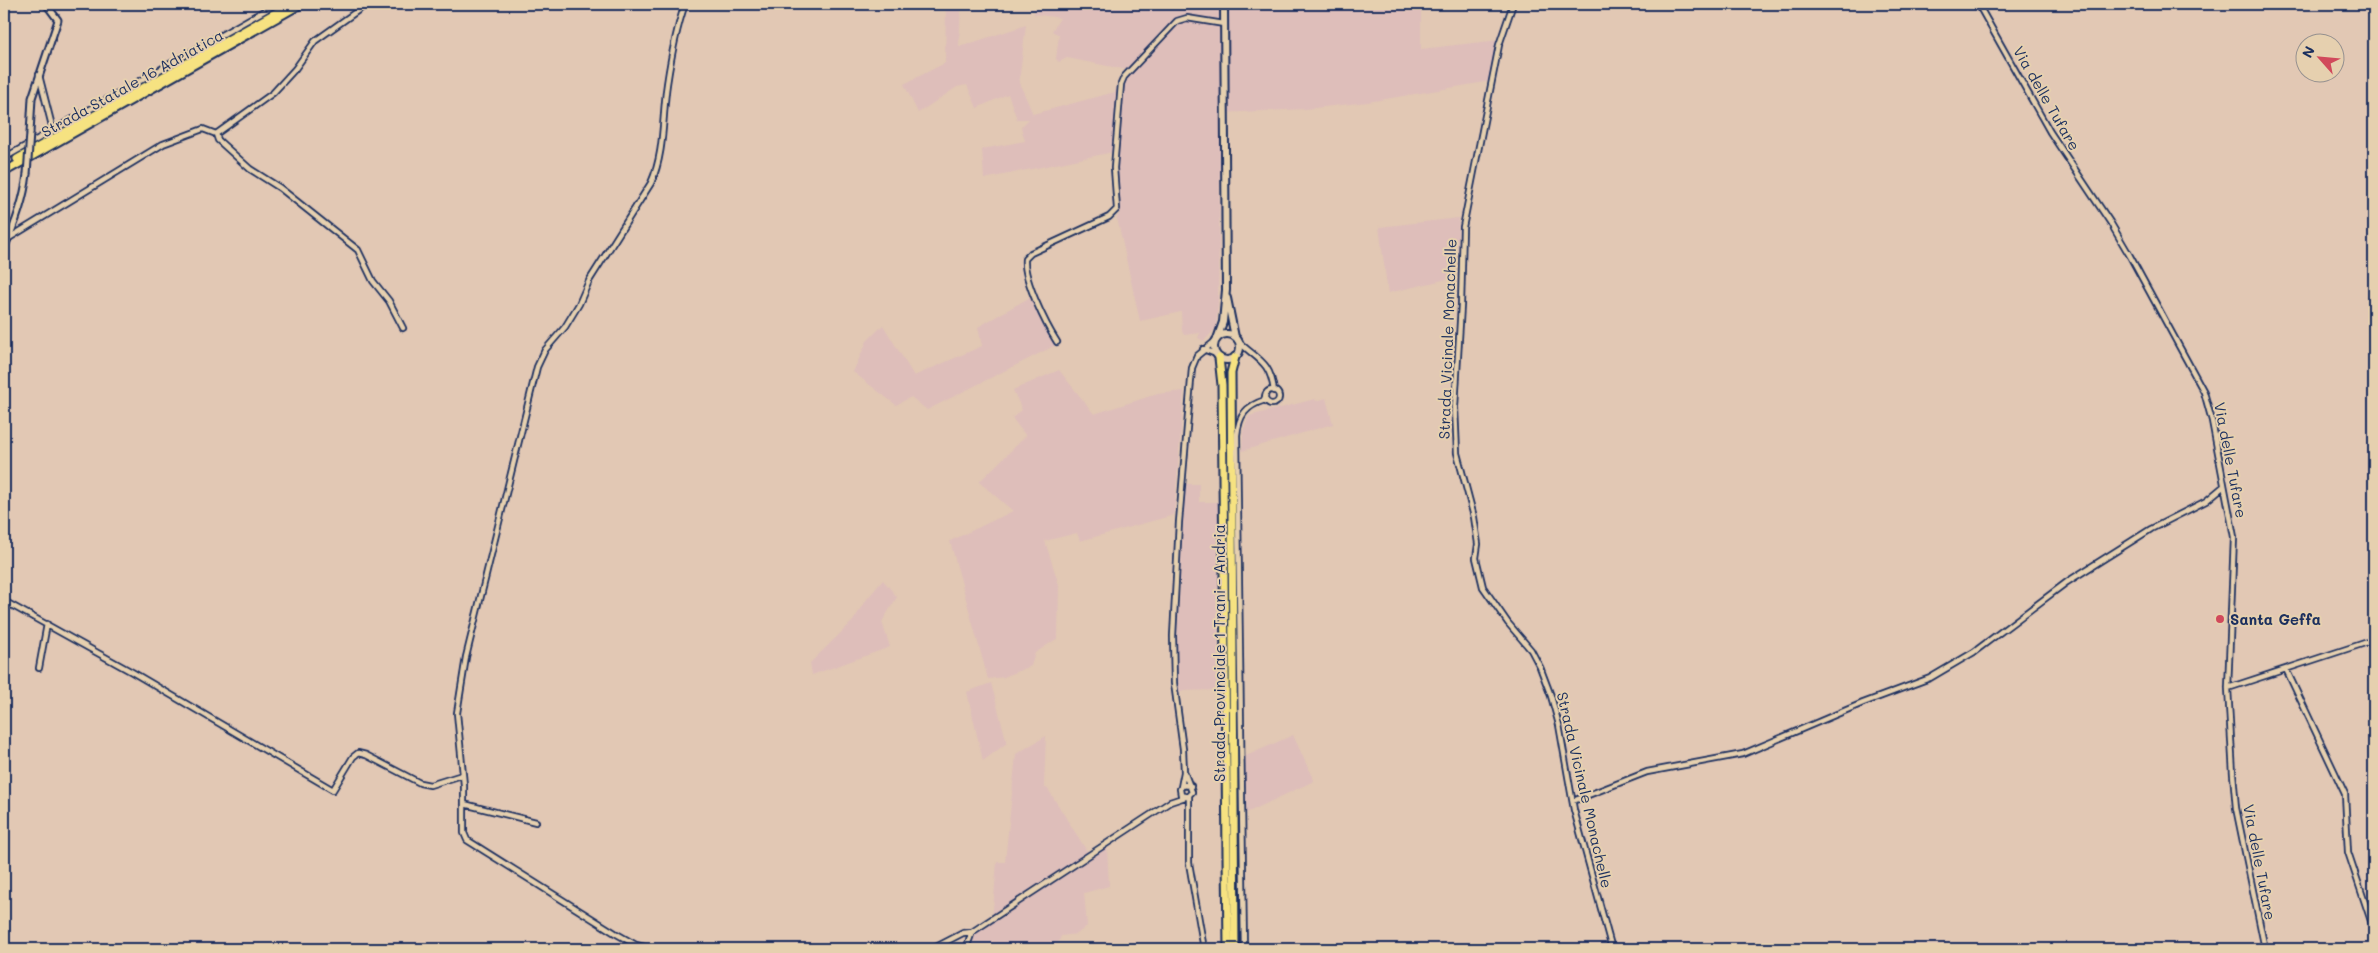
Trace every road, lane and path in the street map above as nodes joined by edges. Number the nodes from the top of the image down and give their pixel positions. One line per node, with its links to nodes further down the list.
1 (46, 4): 11 (street)
2 (276, 4): 12 (street)
3 (291, 4): 15 (highway, Strada Statale 16 Adriatica)
4 (300, 4): 16 (highway, Strada Statale 16 Adriatica)
5 (367, 4): 13 (street)
6 (685, 4): 37 (street)
7 (1224, 4): 10 (main road, Strada Provinciale 1 Trani - Andria)
8 (1513, 4): 41 (street, Strada Vicinale Monachelle)
9 (1978, 4): 29 (street, Via delle Tufare)
10 (1224, 24): 19 (main road, Strada Provinciale 1 Trani - Andria); 23 (street)
11 (39, 74): 12 (street); 17 (street, bridge)
12 (53, 130): 14 (street)
13 (216, 134): 17 (street); 20 (street)
14 (4, 158)
15 (4, 166)
16 (4, 172)
17 (6, 236): 18 (street)
18 (4, 248)
19 (1226, 290): 21 (main road, Strada Provinciale 1 Trani - Andria); 22 (main road, Strada Provinciale 1 Trani - Andria)
20 (403, 328)
21 (1237, 339): 22 (main road); 26 (main road, Strada Provinciale 1 Trani - Andria); 27 (street)
22 (1215, 340): 24 (street); 25 (main road, Strada Provinciale 1 Trani - Andria)
23 (1057, 342)
24 (1204, 350): 25 (street); 36 (street)
25 (1217, 356): 26 (main road); 51 (highway, Strada Provinciale 1 Trani - Andria)
26 (1235, 357): 52 (highway, Strada Provinciale 1 Trani - Andria)
27 (1274, 391): 28 (street); 28 (street)
28 (1265, 400): 53 (street)
29 (2224, 486): 35 (street, Via delle Tufare); 41 (street)
30 (4, 601): 31 (street)
31 (47, 624): 33 (street); 37 (street)
32 (2374, 640): 34 (street)
33 (40, 668)
34 (2286, 669): 35 (street); 45 (street)
35 (2228, 688): 55 (street, Via delle Tufare)
36 (1184, 772): 38 (street); 39 (street)
37 (462, 776): 43 (street)
38 (1191, 786): 39 (street); 40 (street)
39 (1181, 789): 40 (street); 42 (street)
40 (1187, 796): 42 (street); 50 (street)
41 (1572, 801): 54 (street, Strada Vicinale Monachelle)
42 (1170, 802): 46 (street)
43 (464, 804): 44 (street); 47 (street)
44 (536, 822)
45 (2374, 930)
46 (972, 932): 48 (street); 49 (street)
47 (652, 949)
48 (932, 949)
49 (966, 949)
50 (1204, 949)
51 (1228, 949)
52 (1235, 949)
53 (1244, 949)
54 (1612, 949)
55 (2265, 949)

